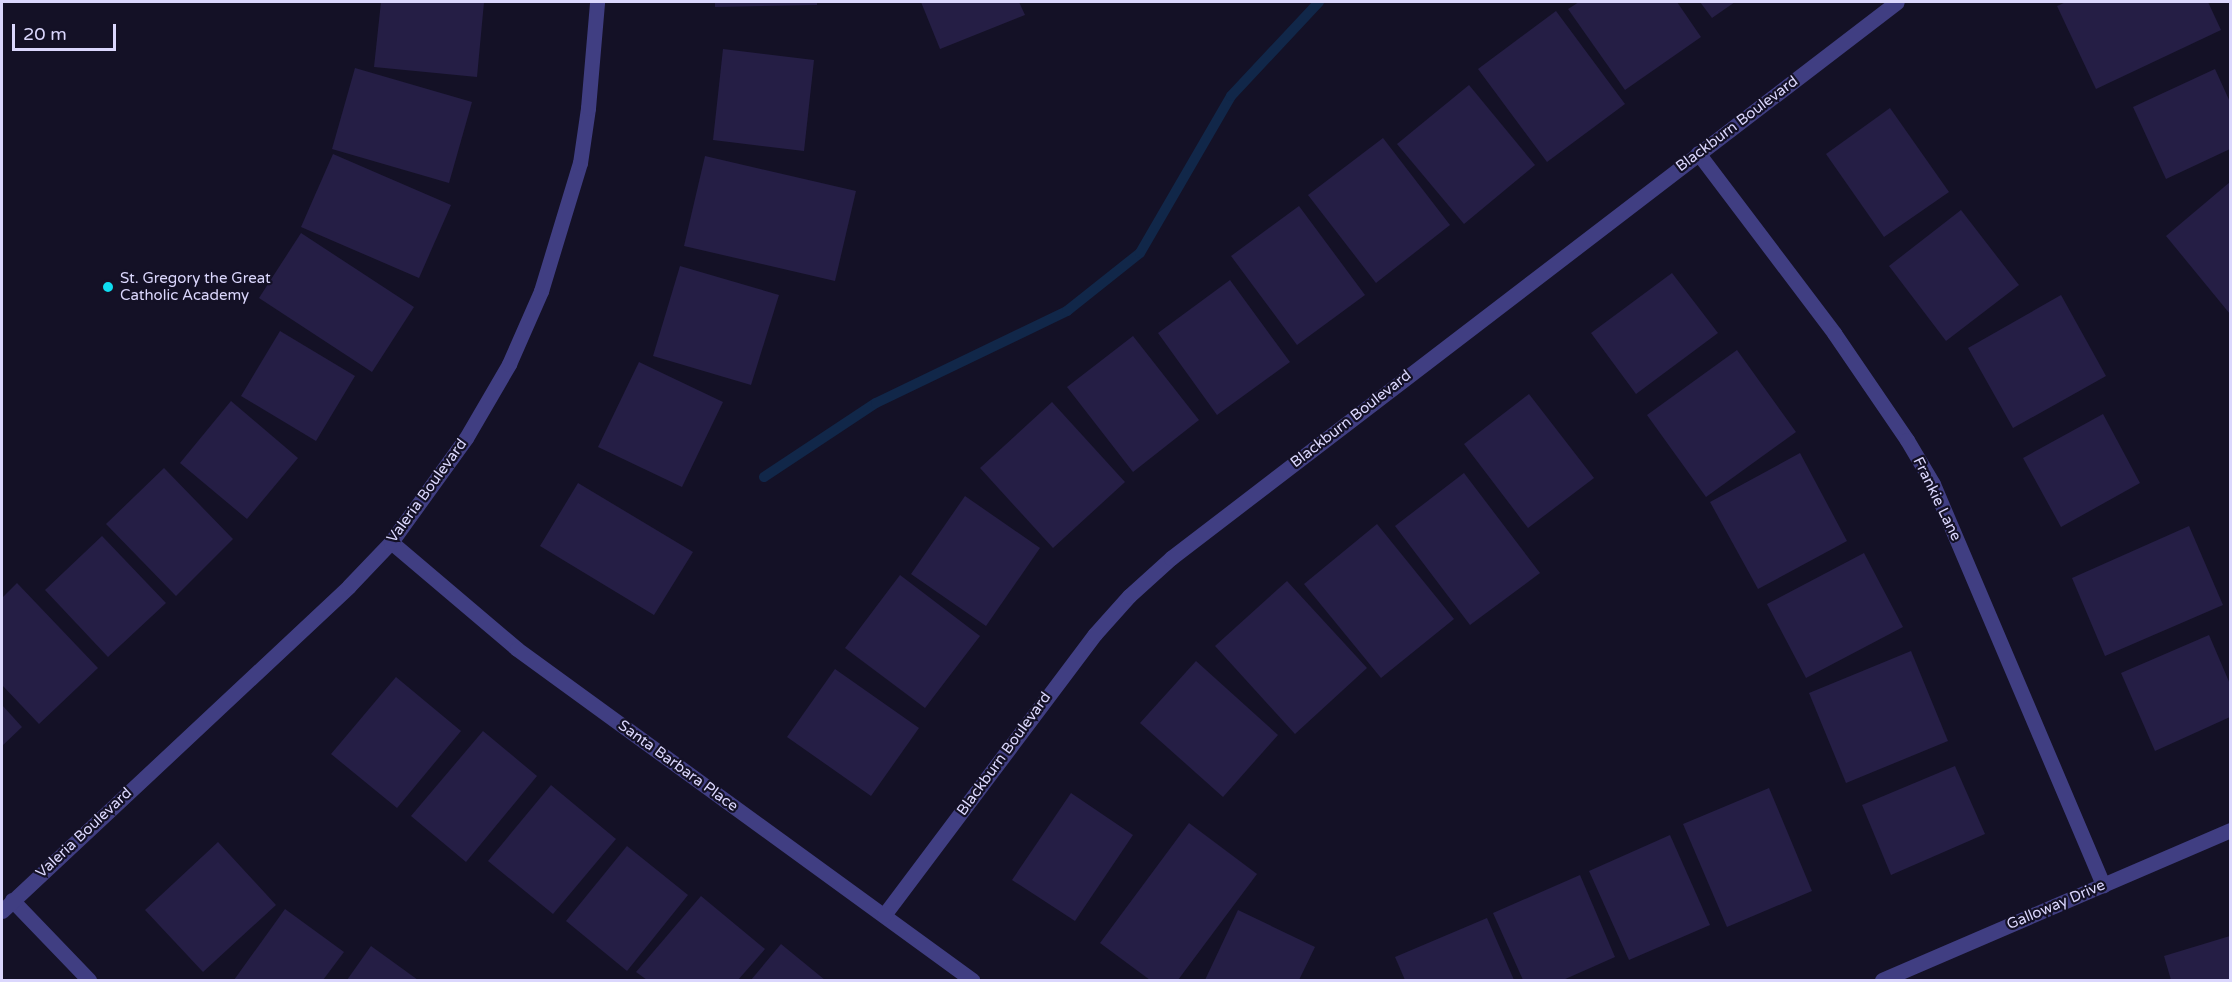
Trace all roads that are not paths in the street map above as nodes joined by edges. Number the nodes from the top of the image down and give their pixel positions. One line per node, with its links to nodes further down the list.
1 (597, 2): 4 (street, Valeria Boulevard)
2 (1897, 2): 3 (street, Blackburn Boulevard)
3 (1698, 153): 6 (street, Frankie Lane); 8 (street, Blackburn Boulevard)
4 (391, 542): 7 (street, Valeria Boulevard); 8 (street, Santa Barbara Place)
5 (2230, 830): 6 (street, Galloway Drive)
6 (2103, 885): 11 (street, Galloway Drive)
7 (7, 906): 9 (street)
8 (884, 915): 10 (street, Santa Barbara Place)
9 (89, 981)
10 (972, 981)
11 (1882, 981)

